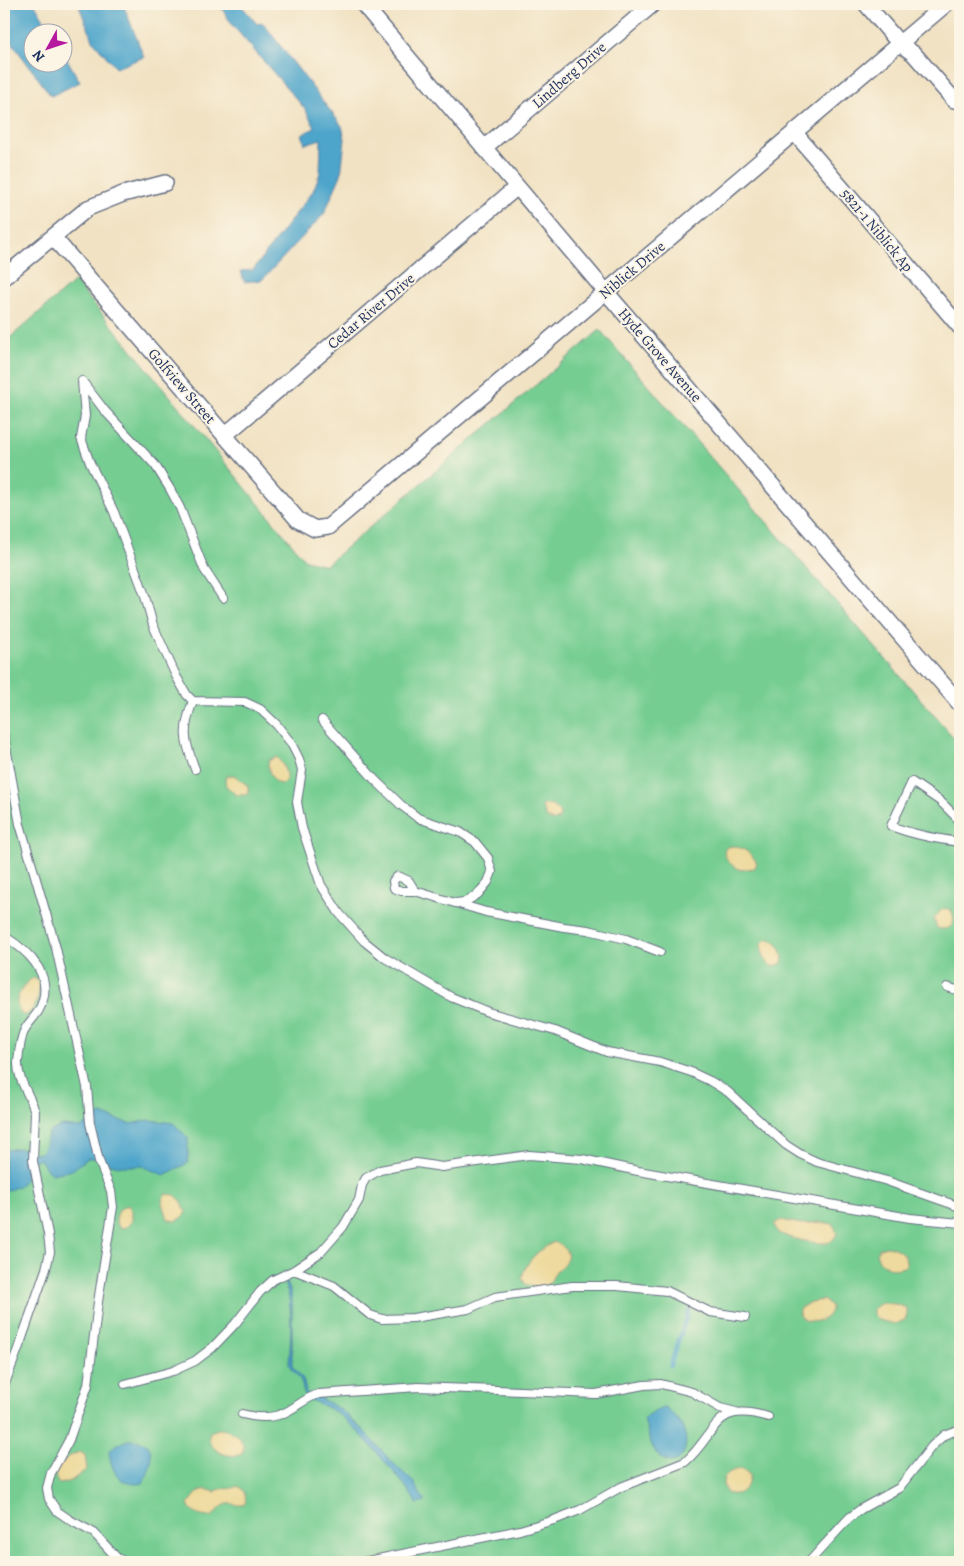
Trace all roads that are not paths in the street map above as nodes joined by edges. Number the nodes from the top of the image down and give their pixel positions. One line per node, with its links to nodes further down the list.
1 (363, 4): 8 (street, Hyde Grove Avenue)
2 (653, 4): 8 (street, Lindberg Drive)
3 (866, 4): 5 (street)
4 (946, 4): 5 (street, Niblick Drive)
5 (899, 43): 6 (street); 7 (street, Niblick Drive)
6 (954, 100)
7 (794, 132): 13 (street, Niblick Drive); 14 (street, 5821-1 Niblick Ap)
8 (485, 147): 10 (street, Hyde Grove Avenue)
9 (165, 183): 11 (street)
10 (517, 187): 13 (street, Hyde Grove Avenue); 15 (street, Cedar River Drive)
11 (53, 237): 12 (street); 15 (street, Golfview Street)
12 (4, 277)
13 (606, 292): 16 (street, Niblick Drive); 19 (street, Hyde Grove Avenue)
14 (960, 327)
15 (225, 435): 16 (street, Golfview Street)
16 (315, 529)
17 (223, 598): 18 (lane)
18 (193, 701): 22 (lane); 31 (lane)
19 (960, 704)
20 (322, 720): 26 (lane)
21 (4, 736): 41 (lane)
22 (195, 769)
23 (960, 822): 24 (lane)
24 (960, 842)
25 (415, 891): 26 (lane)
26 (455, 903): 28 (lane)
27 (4, 936): 36 (lane)
28 (660, 952)
29 (947, 987): 30 (lane)
30 (960, 992)
31 (960, 1208)
32 (960, 1223): 33 (lane)
33 (294, 1270): 34 (lane); 35 (lane)
34 (745, 1316)
35 (125, 1384)
36 (4, 1386)
37 (736, 1412): 38 (lane); 39 (lane); 42 (lane)
38 (242, 1414)
39 (768, 1417)
40 (960, 1429): 43 (lane)
41 (126, 1562)
42 (363, 1562)
43 (809, 1562)

